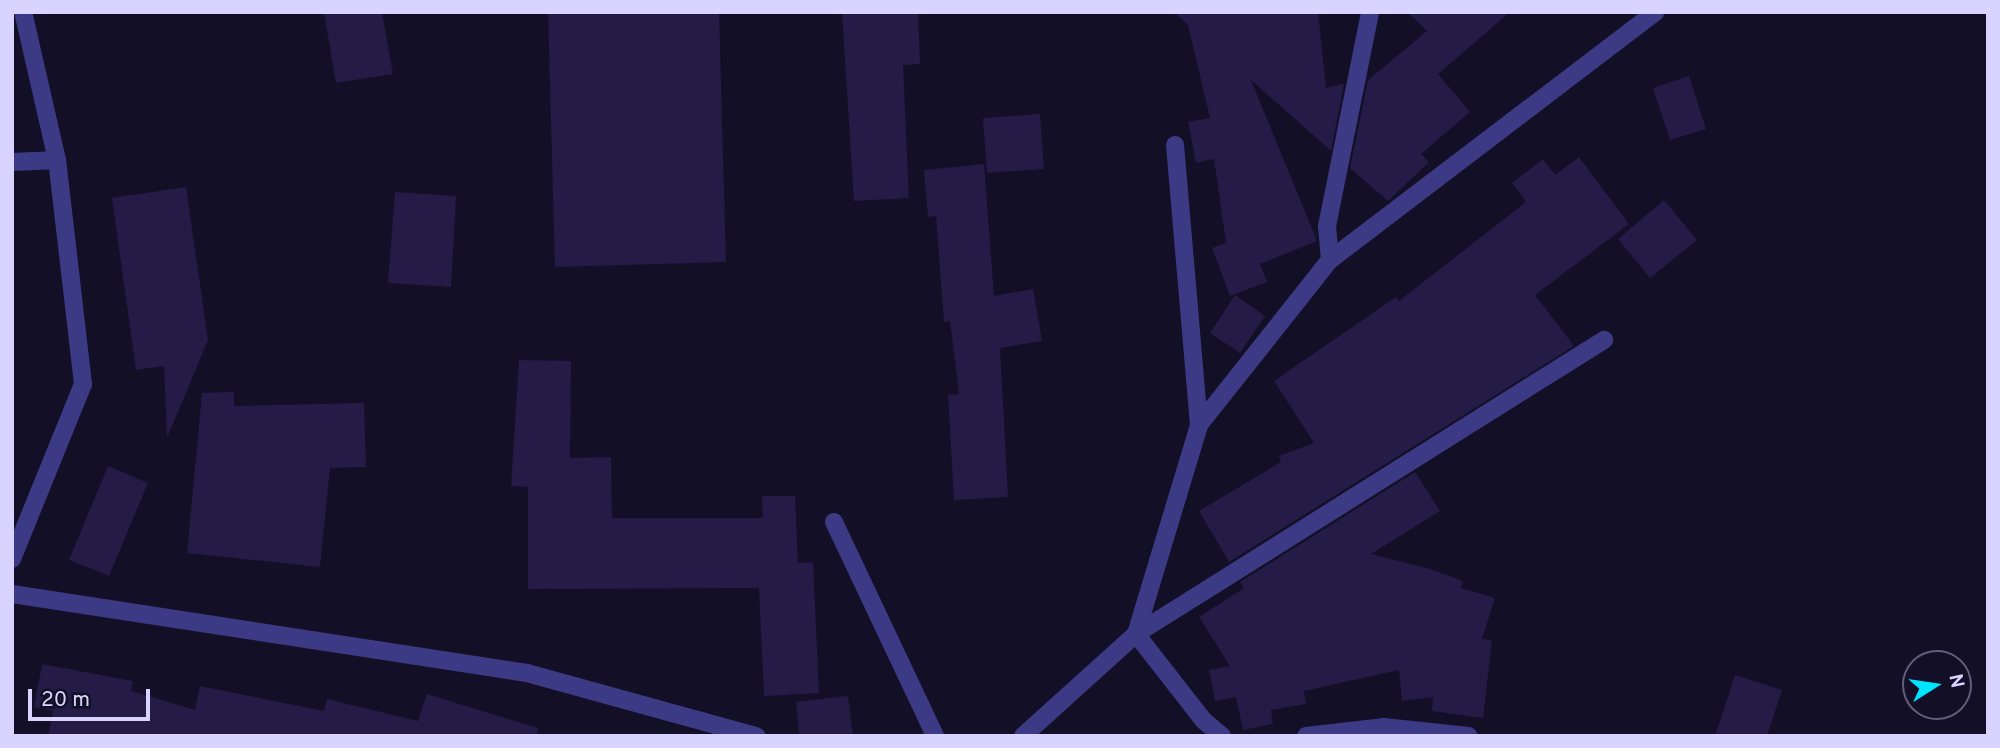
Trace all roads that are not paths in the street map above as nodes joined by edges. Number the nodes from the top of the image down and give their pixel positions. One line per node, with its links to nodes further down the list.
1 (23, 12): 5 (street)
2 (1370, 12): 7 (street)
3 (1655, 12): 7 (street)
4 (1175, 145): 9 (street)
5 (57, 160): 6 (street); 11 (street)
6 (12, 162)
7 (1330, 260): 9 (street)
8 (1604, 340): 13 (street)
9 (1199, 425): 13 (street)
10 (834, 522): 16 (street)
11 (12, 559)
12 (12, 594): 15 (street)
13 (1136, 634): 17 (street); 18 (street)
14 (1385, 731): 19 (street); 20 (street)
15 (756, 736)
16 (935, 736)
17 (1023, 736)
18 (1222, 736)
19 (1306, 736)
20 (1469, 736)

